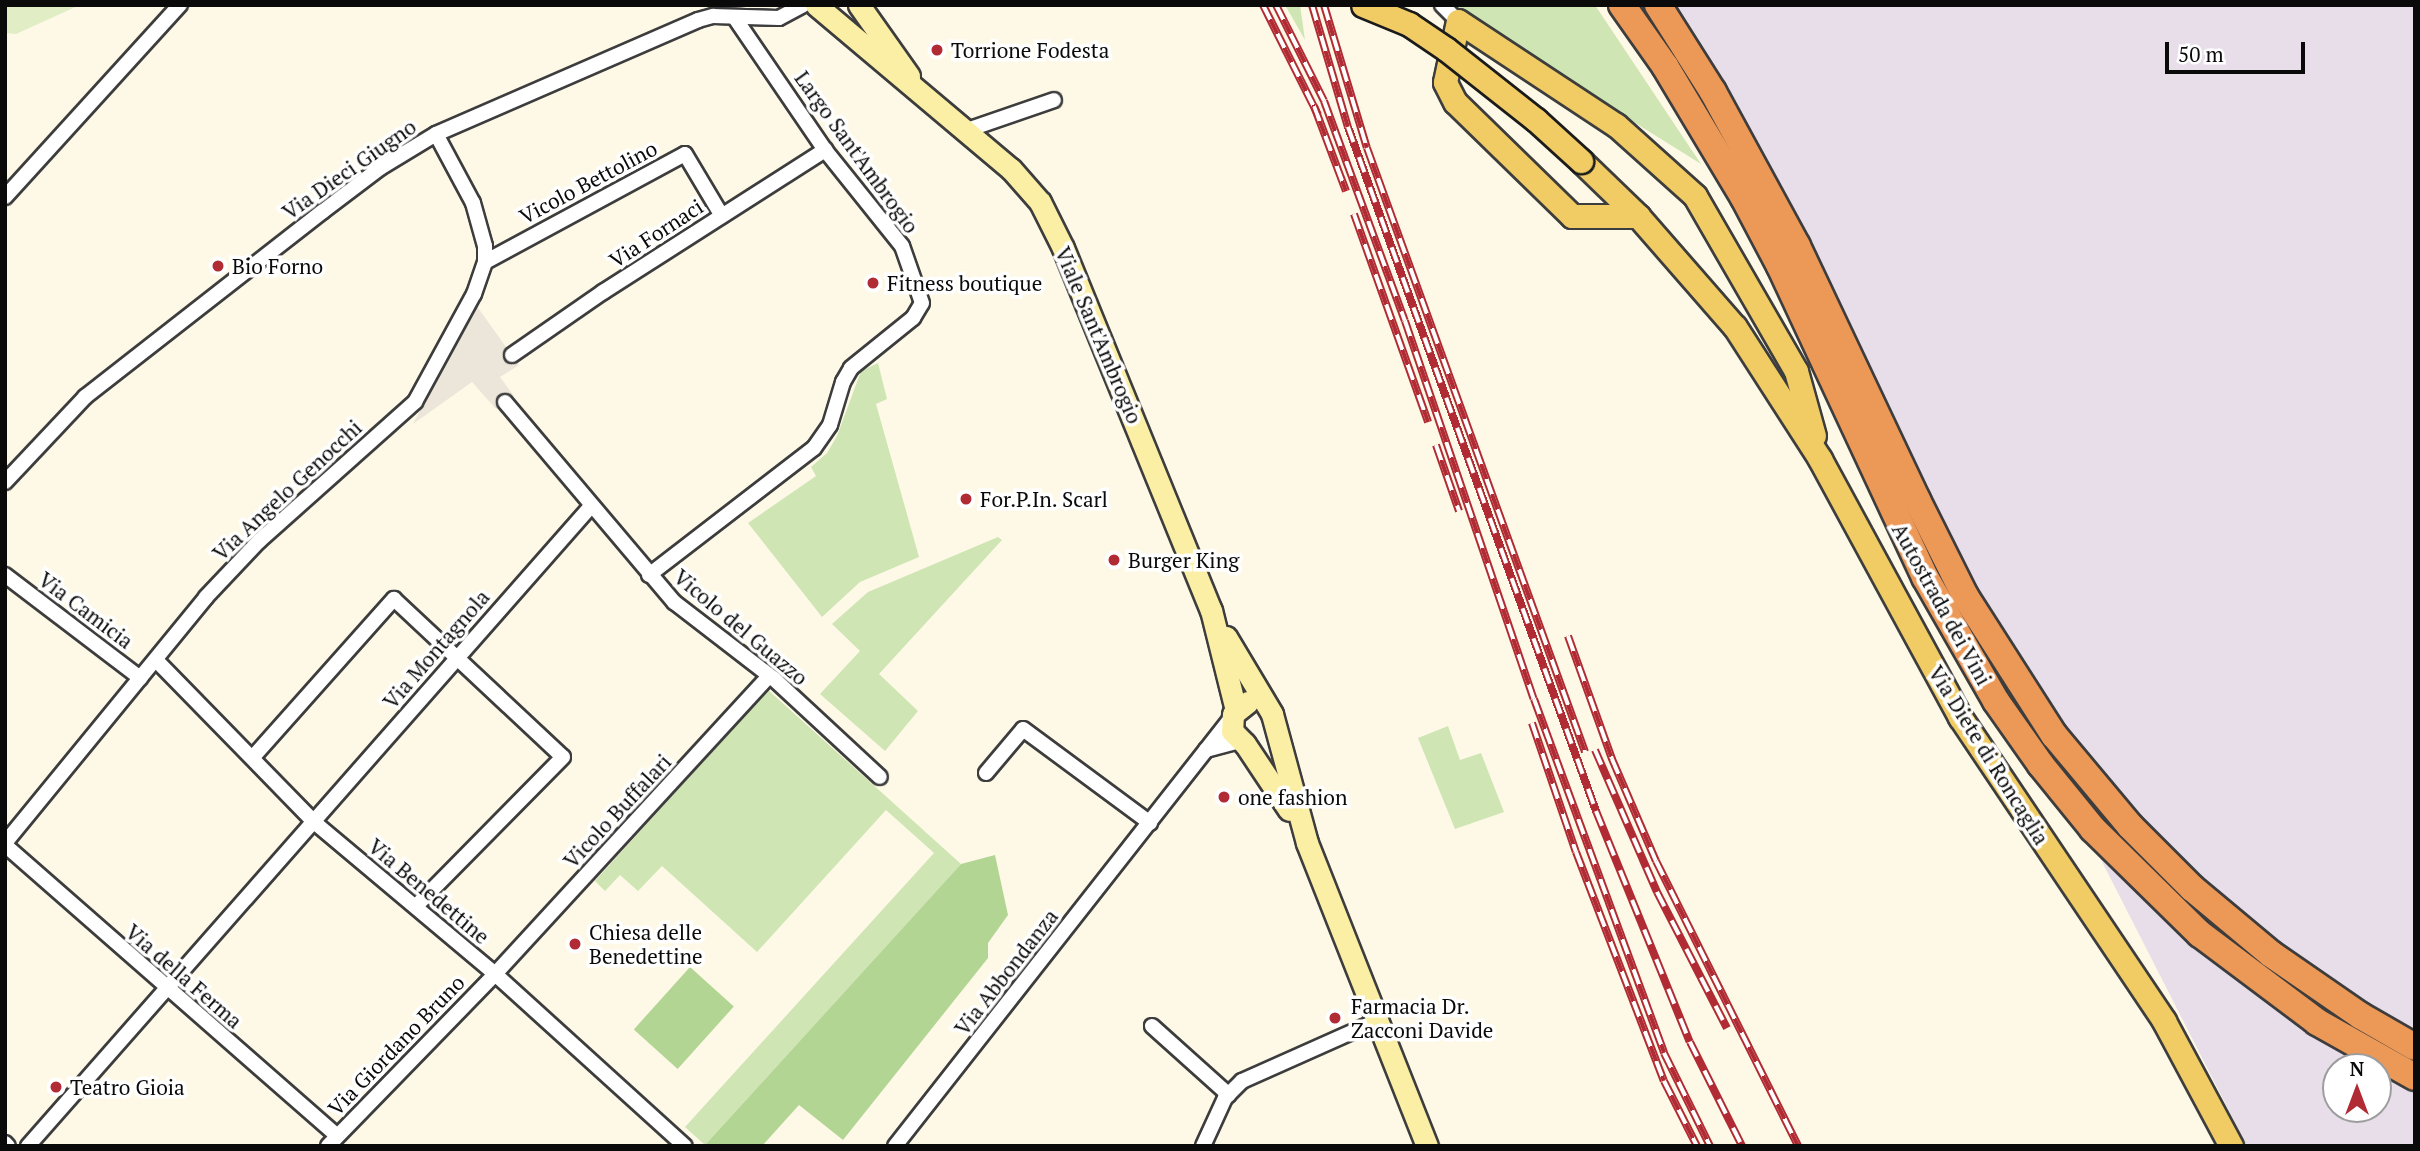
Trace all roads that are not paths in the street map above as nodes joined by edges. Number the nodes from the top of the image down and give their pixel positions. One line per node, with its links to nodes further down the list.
1 (180, 5): 16 (street)
2 (803, 5): 8 (street, Via Dieci Giugno)
3 (816, 5): 12 (main road, Viale Sant'Ambrogio)
4 (859, 5): 12 (main road, Viale Sant'Ambrogio)
5 (1363, 5): 18 (main road, Via Diete di Roncaglia, bridge)
6 (1622, 5): 49 (highway, Autostrada dei Vini)
7 (1658, 5): 48 (highway, Autostrada dei Vini)
8 (784, 11): 10 (street, Via Dieci Giugno)
9 (1450, 13): 18 (main road); 22 (main road)
10 (735, 18): 14 (street, Via Dieci Giugno); 15 (street, Largo Sant'Ambrogio)
11 (1054, 100): 13 (street)
12 (927, 101): 13 (main road, Viale Sant'Ambrogio)
13 (964, 131): 27 (main road, Viale Sant'Ambrogio)
14 (436, 134): 19 (street, Via Angelo Genocchi); 23 (street, Via Dieci Giugno)
15 (825, 150): 17 (street, Via Fornaci); 26 (street, Largo Sant'Ambrogio)
16 (5, 198)
17 (722, 216): 19 (street, Vicolo Bettolino); 20 (street, Via Fornaci)
18 (1638, 216): 22 (main road, Via Diete di Roncaglia)
19 (485, 262): 29 (street, Via Angelo Genocchi)
20 (512, 355)
21 (505, 402): 24 (street, Vicolo del Guazzo)
22 (1820, 459): 57 (main road, Via Diete di Roncaglia)
23 (5, 481)
24 (592, 506): 26 (street, Vicolo del Guazzo); 28 (street, Via Montagnola)
25 (5, 575): 31 (street, Via Camicia)
26 (649, 575): 30 (street, Vicolo del Guazzo)
27 (1211, 610): 32 (main road, Viale Sant'Ambrogio); 33 (main road, Viale Sant'Ambrogio)
28 (455, 657): 36 (street); 39 (street, Via Montagnola); 43 (street)
29 (156, 660): 31 (street, Via Angelo Genocchi); 36 (street, Via Benedettine)
30 (769, 676): 38 (street, Vicolo del Guazzo); 44 (street, Vicolo Buffalari)
31 (140, 678): 42 (street, Via Angelo Genocchi)
32 (1234, 714): 33 (main road); 34 (main road, Viale Sant'Ambrogio); 35 (street, Via Abbondanza)
33 (1271, 715): 34 (main road); 41 (main road, Viale Sant'Ambrogio)
34 (1242, 743): 35 (street); 41 (main road, Viale Sant'Ambrogio)
35 (1206, 750): 40 (street, Via Abbondanza)
36 (253, 758): 39 (street, Via Benedettine)
37 (986, 773): 40 (street)
38 (880, 777)
39 (314, 822): 43 (street, Via Benedettine); 45 (street, Via Montagnola)
40 (1150, 823): 54 (street, Via Abbondanza)
41 (1307, 843): 46 (main road, Viale Sant'Ambrogio)
42 (5, 844): 45 (street, Via della Ferma)
43 (415, 906): 44 (street, Via Benedettine)
44 (495, 974): 51 (street, Via Giordano Bruno); 53 (street, Via Benedettine)
45 (165, 988): 51 (street, Via della Ferma); 52 (street, Via Montagnola)
46 (1377, 1021): 50 (street); 56 (main road, Viale Sant'Ambrogio)
47 (1152, 1026): 50 (street)
48 (2415, 1047)
49 (2415, 1077)
50 (1229, 1095): 55 (street)
51 (332, 1141)
52 (28, 1146)
53 (685, 1146)
54 (895, 1146)
55 (1203, 1146)
56 (1427, 1146)
57 (2231, 1146)

